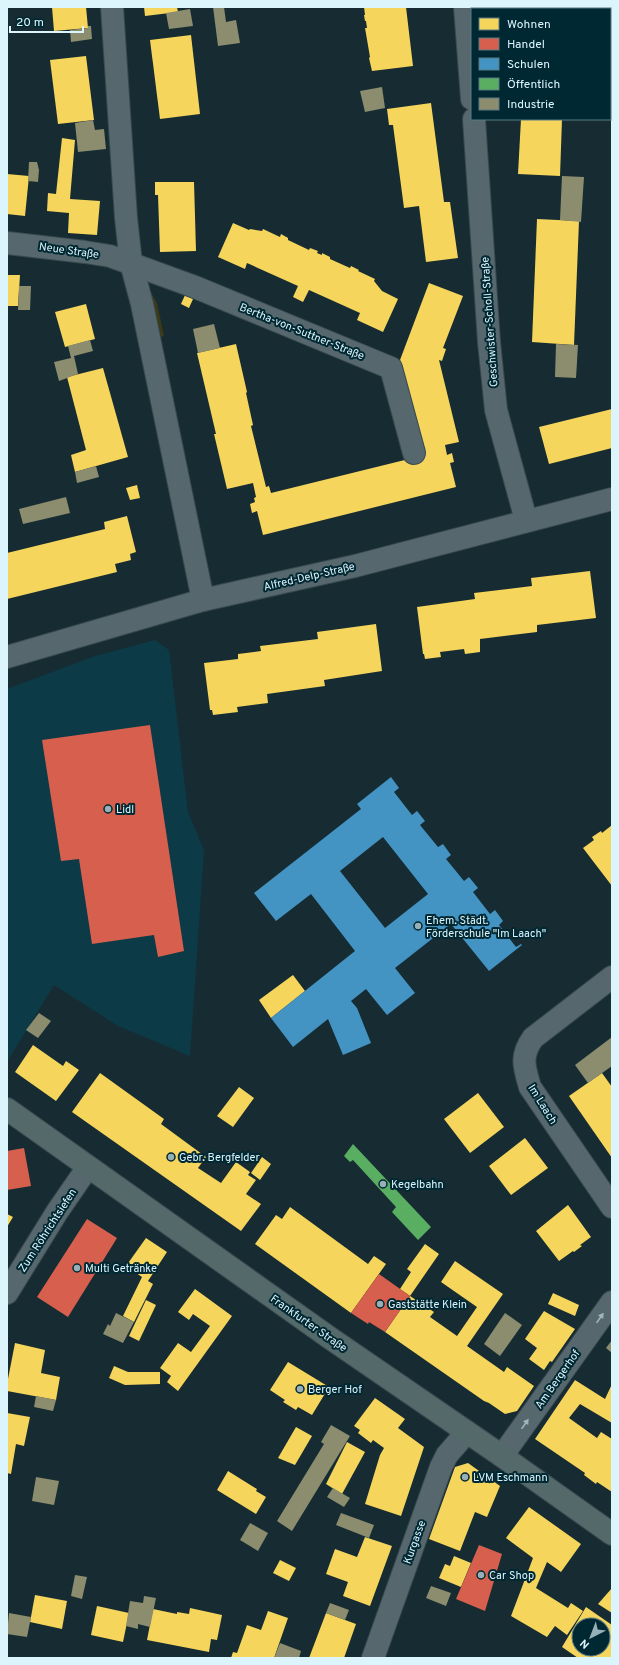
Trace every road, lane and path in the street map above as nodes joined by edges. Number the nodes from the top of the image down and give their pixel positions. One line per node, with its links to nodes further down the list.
1 (112, 7): 6 (street)
2 (465, 7): 3 (street)
3 (471, 83)
4 (474, 120): 9 (street, Geschwister-Scholl-Straße)
5 (7, 243): 6 (street, Neue Straße)
6 (131, 263): 7 (street, Bertha-von-Suttner-Straße); 10 (street)
7 (414, 453)
8 (612, 499): 9 (street, Alfred-Delp-Straße)
9 (526, 520): 10 (street, Alfred-Delp-Straße)
10 (203, 600): 11 (street, Alfred-Delp-Straße)
11 (7, 657)
12 (612, 977): 15 (street, Im Laach)
13 (7, 1109): 14 (main road, Frankfurter Straße)
14 (88, 1167): 16 (street, Zum Röhrichtsiefen); 18 (main road, Frankfurter Straße)
15 (612, 1208)
16 (7, 1293)
17 (612, 1302): 19 (street, Am Bergerhof, one-way to 17)
18 (467, 1432): 19 (main road, Frankfurter Straße); 21 (street, Kurgasse)
19 (502, 1456): 20 (main road, Frankfurter Straße)
20 (612, 1534)
21 (373, 1658)

